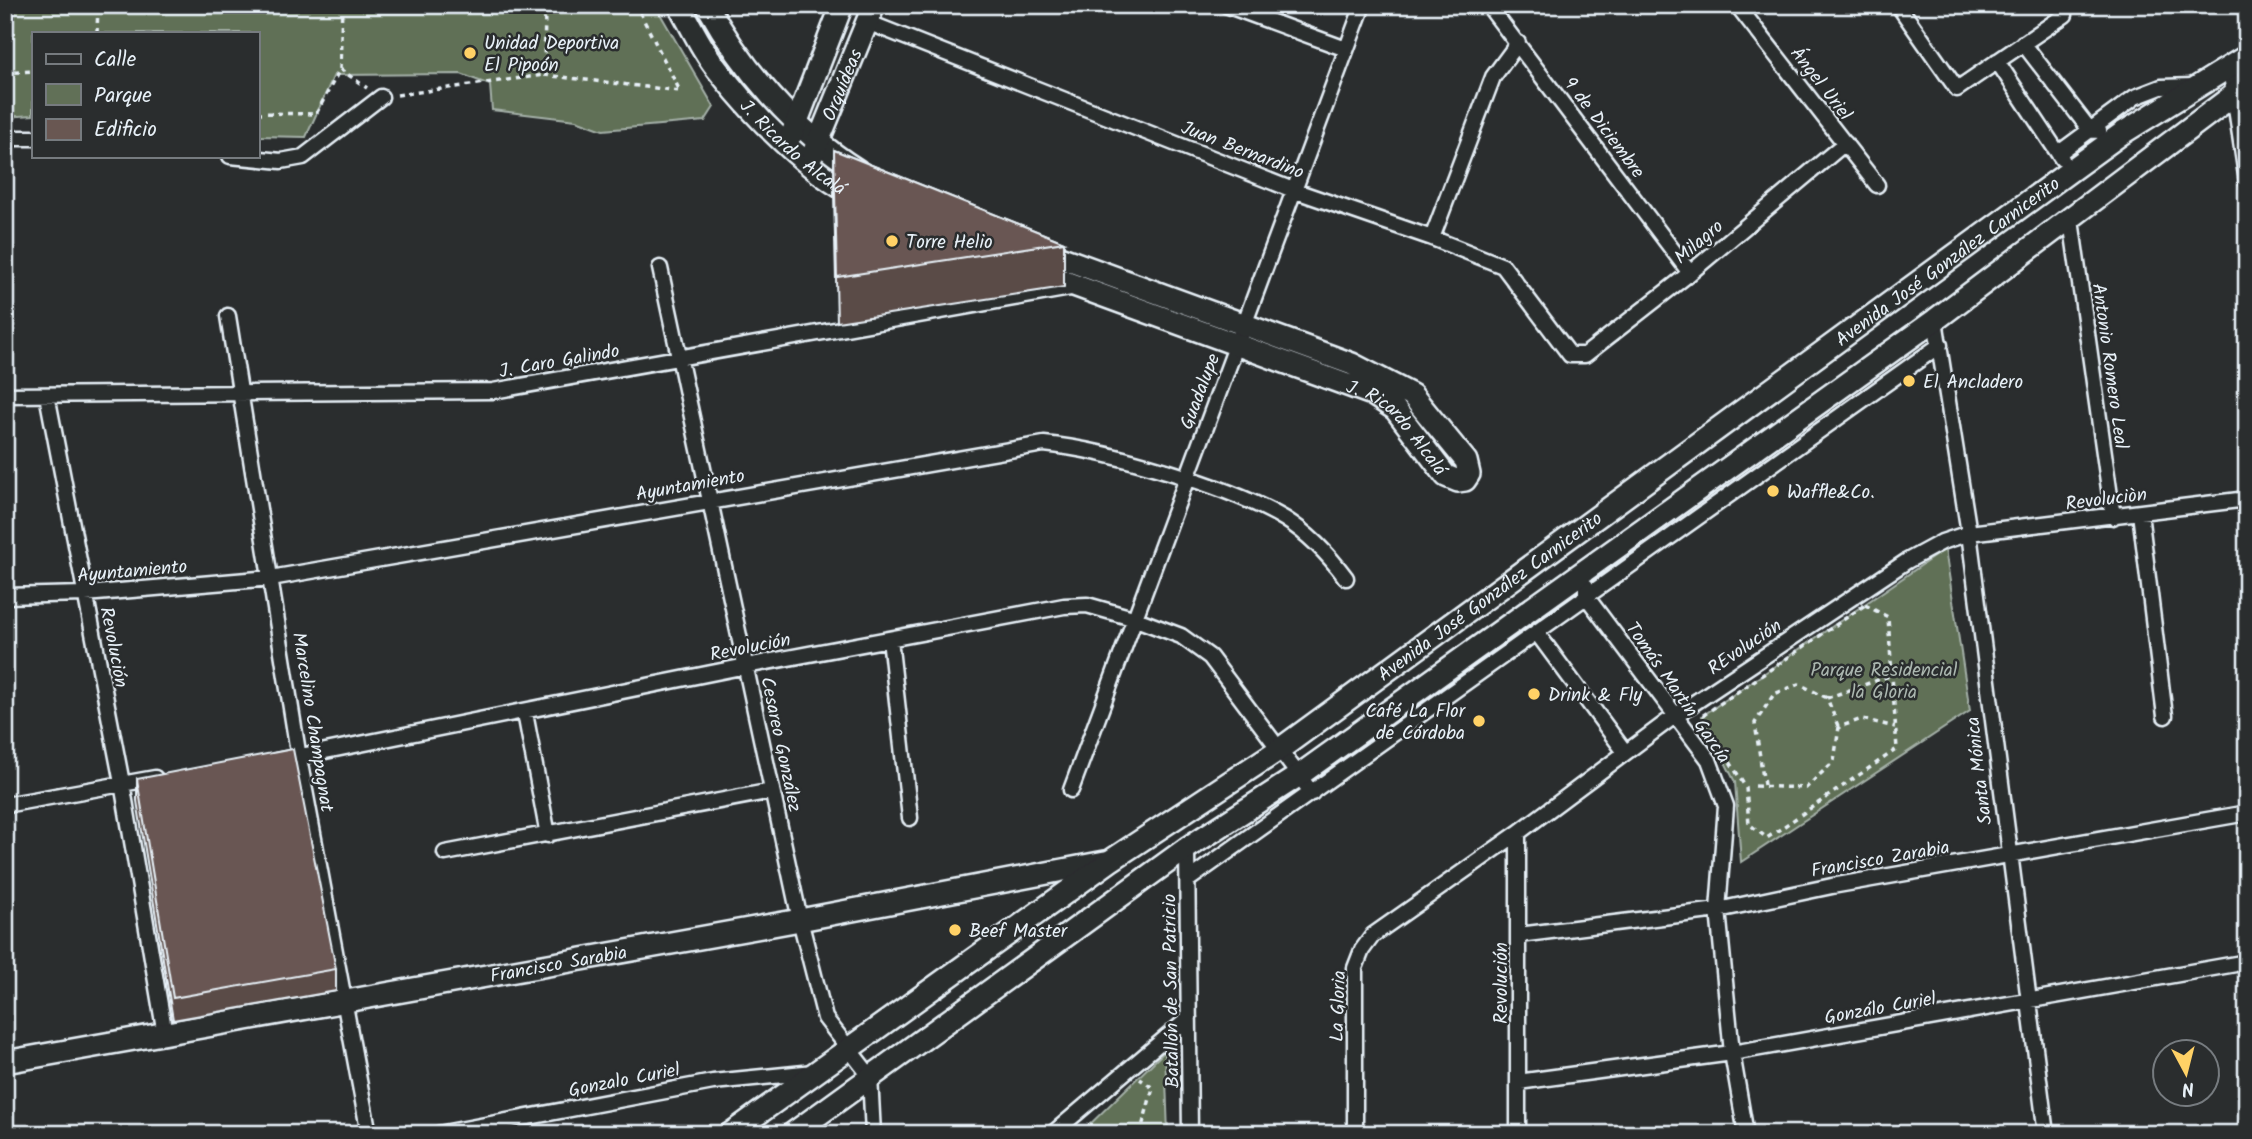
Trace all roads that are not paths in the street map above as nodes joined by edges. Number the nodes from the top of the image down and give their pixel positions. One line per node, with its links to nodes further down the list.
1 (679, 5): 24 (street, J. Ricardo Alcalá)
2 (707, 5): 19 (street, J. Ricardo Alcalá)
3 (842, 5): 19 (street, Orquídeas)
4 (1226, 5): 13 (street)
5 (1363, 5): 13 (street, Guadalupe)
6 (1488, 5): 11 (street, 9 de Diciembre)
7 (1737, 5): 26 (street, Ángel Uriel)
8 (1898, 5): 14 (street)
9 (2058, 5): 12 (street)
10 (871, 14): 25 (street, Orquídeas); 33 (street, Juan Bernardino)
11 (1518, 43): 36 (street); 40 (street, 9 de Diciembre)
12 (2024, 43): 14 (street); 20 (street)
13 (1346, 49): 33 (street, Guadalupe)
14 (1997, 61): 29 (street)
15 (2238, 62): 16 (street, Avenida José González Carnicerito); 17 (street)
16 (2196, 86): 20 (street); 21 (street, Avenida José González Carnicerito)
17 (2241, 90): 31 (street); 35 (street, Avenida José González Carnicerito)
18 (382, 97): 27 (street)
19 (799, 123): 24 (street, Orquídeas); 25 (street, J. Ricardo Alcalá)
20 (2090, 130): 21 (street); 29 (street)
21 (2121, 135): 29 (street, Avenida José González Carnicerito)
22 (5, 138): 23 (street)
23 (32, 138)
24 (787, 142): 28 (street, J. Ricardo Alcalá)
25 (820, 143): 28 (street, Orquídeas); 30 (street, J. Ricardo Alcalá)
26 (1845, 143): 32 (street, Ángel Uriel); 40 (street, Milagro)
27 (250, 158)
28 (808, 162): 34 (street, J. Ricardo Alcalá)
29 (2064, 162): 71 (street, Avenida José González Carnicerito)
30 (870, 178)
31 (2247, 181)
32 (1877, 185)
33 (1293, 190): 36 (street, Juan Bernardino); 45 (street, Guadalupe)
34 (878, 206)
35 (2071, 220): 44 (street, Avenida José González Carnicerito); 56 (street, Antonio Romero Leal)
36 (1432, 238): 47 (street, Juan Bernardino)
37 (1020, 242): 41 (street, J. Ricardo Alcalá)
38 (1024, 266): 42 (street, J. Ricardo Alcalá)
39 (660, 268): 48 (street, Cesareo González)
40 (1690, 273): 47 (street, Milagro)
41 (1111, 276): 42 (street, J. Caro Galindo); 45 (street, J. Ricardo Alcalá)
42 (1074, 287): 45 (street, J. Ricardo Alcalá); 48 (street, J. Caro Galindo)
43 (228, 316): 49 (street, Marcelino Champagnat)
44 (1935, 320): 46 (street, Santa Mónica); 58 (street, Avenida José González Carnicerito)
45 (1240, 336): 45 (street, J. Ricardo Alcalá); 52 (street, Guadalupe)
46 (1940, 345): 57 (street, Santa Mónica); 63 (street)
47 (1570, 355)
48 (682, 358): 49 (street, J. Caro Galindo); 54 (street, Cesareo González)
49 (238, 393): 51 (street, J. Caro Galindo); 59 (street, Marcelino Champagnat)
50 (5, 395): 51 (street, J. Caro Galindo)
51 (47, 395): 61 (street, Revolución)
52 (1186, 479): 54 (street, Ayuntamiento); 60 (street, Ayuntamiento); 64 (street, Guadalupe)
53 (2247, 499): 55 (street, Revoluciòn)
54 (710, 500): 59 (street, Ayuntamiento); 67 (street, Cesareo González)
55 (2140, 513): 56 (street, Revoluciòn); 70 (street)
56 (2113, 517): 57 (street, Revoluciòn)
57 (1969, 533): 69 (street, REvolución); 88 (street, Santa Mónica)
58 (1586, 570): 63 (street); 76 (street, Avenida José González Carnicerito)
59 (271, 578): 61 (street, Ayuntamiento); 73 (street, Marcelino Champagnat)
60 (1346, 578)
61 (85, 594): 62 (street, Ayuntamiento); 77 (street, Revolución)
62 (5, 596)
63 (1586, 596): 65 (street); 69 (street, Tomás Martín García)
64 (1136, 619): 66 (street, Revolución); 71 (street, Revolución); 78 (street, Guadalupe)
65 (1536, 633): 72 (street); 80 (street)
66 (890, 639): 67 (street, Revolución); 83 (street)
67 (746, 666): 68 (street, Revolución); 79 (street, Cesareo González)
68 (525, 713): 73 (street, Revolución); 85 (street)
69 (1676, 715): 72 (street, REvolución); 91 (street, Tomás Martín García)
70 (2165, 716)
71 (1280, 749): 76 (street, Revolución); 89 (street, Avenida José González Carnicerito)
72 (1625, 752): 84 (street, REvolución)
73 (299, 758): 74 (street, Revolución); 96 (street, Marcelino Champagnat)
74 (258, 764)
75 (176, 775): 77 (street)
76 (1298, 776): 80 (street, Revolución); 86 (street, Avenida José González Carnicerito)
77 (122, 783): 81 (street); 98 (street, Revolución)
78 (1071, 790)
79 (772, 792): 85 (street); 92 (street, Cesareo González)
80 (1312, 793): 90 (street)
81 (5, 805)
82 (2247, 813): 88 (street, Francisco Zarabia)
83 (910, 818)
84 (1518, 833): 93 (street, Revolución); 112 (street, La Gloria)
85 (548, 835): 87 (street)
86 (1187, 848): 90 (street, Batallón de San Patricio); 103 (street, Avenida José González Carnicerito)
87 (445, 853)
88 (2008, 855): 91 (street, Francisco Zarabia); 95 (street, Santa Mónica)
89 (1111, 861): 92 (street, Francisco Sarabia); 99 (street, Avenida José González Carnicerito)
90 (1188, 880): 97 (street, Batallón de San Patricio)
91 (1718, 910): 93 (street, Francisco Zarabia); 100 (street, Tomás Martín García)
92 (800, 920): 96 (street, Francisco Sarabia); 99 (street, Cesareo González)
93 (1520, 935): 104 (street, Revolución)
94 (2247, 962): 95 (street, Gonzálo Curiel)
95 (2030, 1000): 100 (street, Gonzálo Curiel); 115 (street, Santa Mónica)
96 (345, 1002): 98 (street, Francisco Sarabia); 105 (street, Marcelino Champagnat)
97 (1189, 1018): 110 (street); 111 (street, Batallón de San Patricio)
98 (165, 1034): 101 (street, Francisco Sarabia)
99 (849, 1052): 102 (street, Avenida José González Carnicerito); 103 (street, Cesareo González)
100 (1732, 1053): 104 (street, Gonzálo Curiel); 114 (street, Tomás Martín García)
101 (5, 1062)
102 (819, 1071): 106 (street, Gonzalo Curiel); 107 (street, Avenida José González Carnicerito)
103 (870, 1076): 108 (street, Avenida José González Carnicerito); 109 (street)
104 (1518, 1082): 113 (street, Revolución)
105 (369, 1134)
106 (438, 1134)
107 (730, 1134)
108 (792, 1134)
109 (873, 1134)
110 (1052, 1134)
111 (1190, 1134)
112 (1355, 1134)
113 (1518, 1134)
114 (1746, 1134)
115 (2046, 1134)

